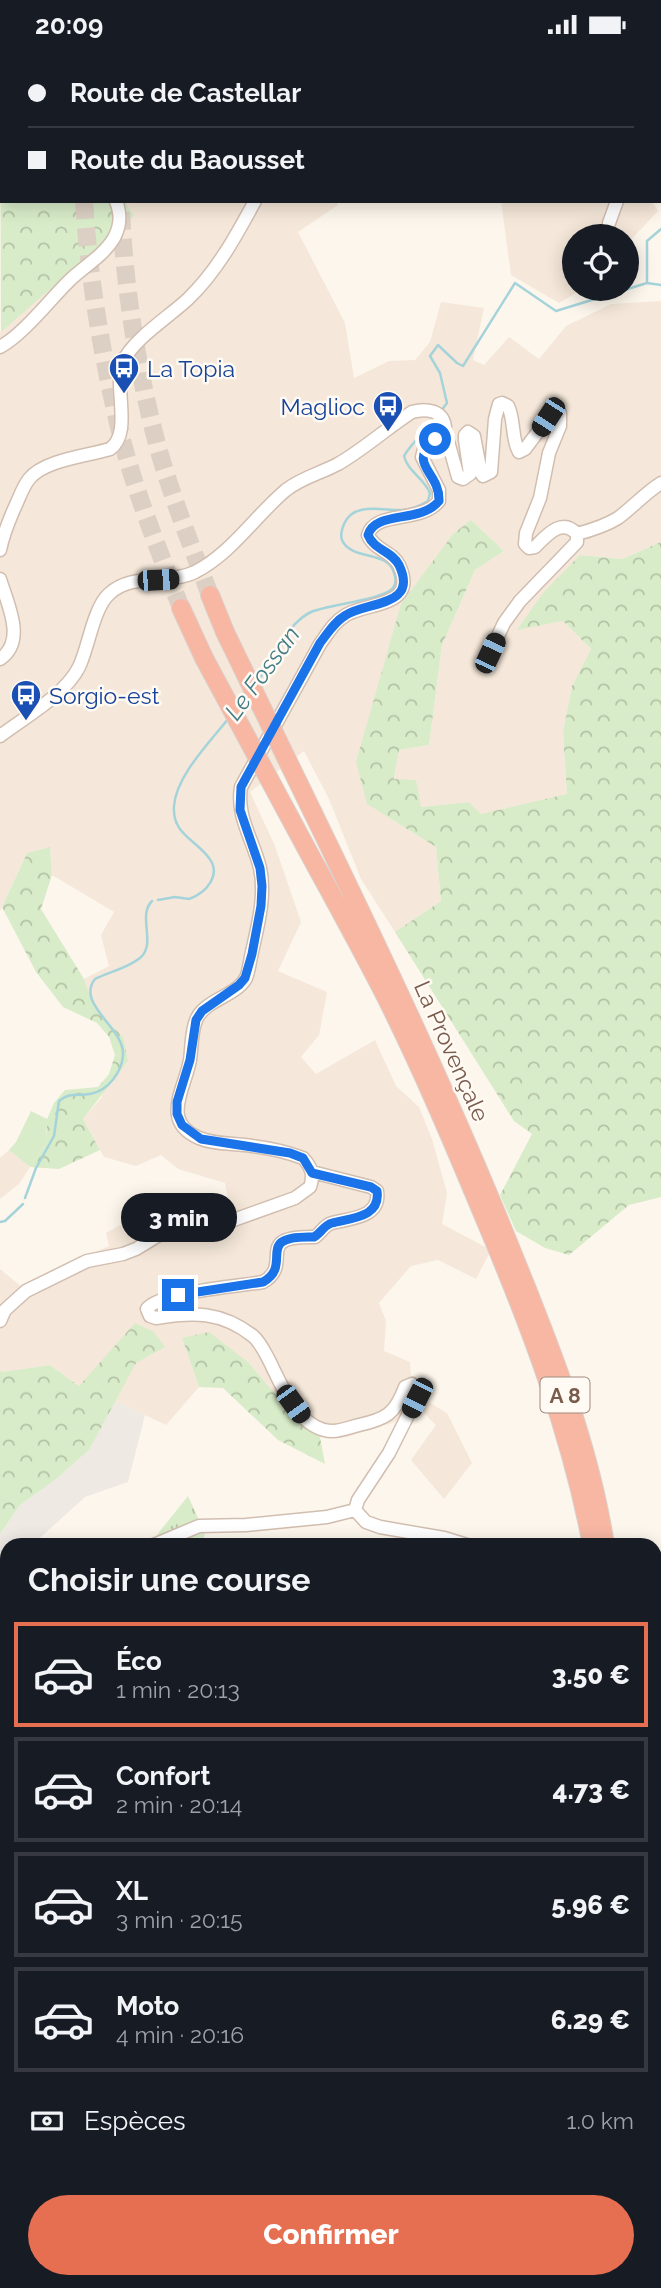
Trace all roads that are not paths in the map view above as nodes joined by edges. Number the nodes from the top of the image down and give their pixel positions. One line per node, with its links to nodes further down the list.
1 (117, 203): 5 (street)
2 (254, 203): 9 (street)
3 (616, 203): 4 (street)
4 (608, 223)
5 (0, 347)
6 (441, 432): 8 (street); 15 (street); 17 (street)
7 (661, 483): 8 (street)
8 (578, 534): 13 (street)
9 (0, 550)
10 (0, 579): 14 (street)
11 (210, 595): 16 (highway, La Provençale / A 8, bridge)
12 (181, 608): 16 (highway, La Provençale / A 8, bridge)
13 (490, 653)
14 (0, 659)
15 (0, 736)
16 (436, 1089): 18 (highway, La Provençale / A 8)
17 (312, 1173): 19 (street); 20 (street)
18 (506, 1251): 23 (highway, La Provençale / A 8); 24 (highway, La Provençale / A 8)
19 (0, 1321)
20 (355, 1510): 21 (street); 22 (street)
21 (171, 1538)
22 (444, 1538)
23 (590, 1538)
24 (603, 1538)

